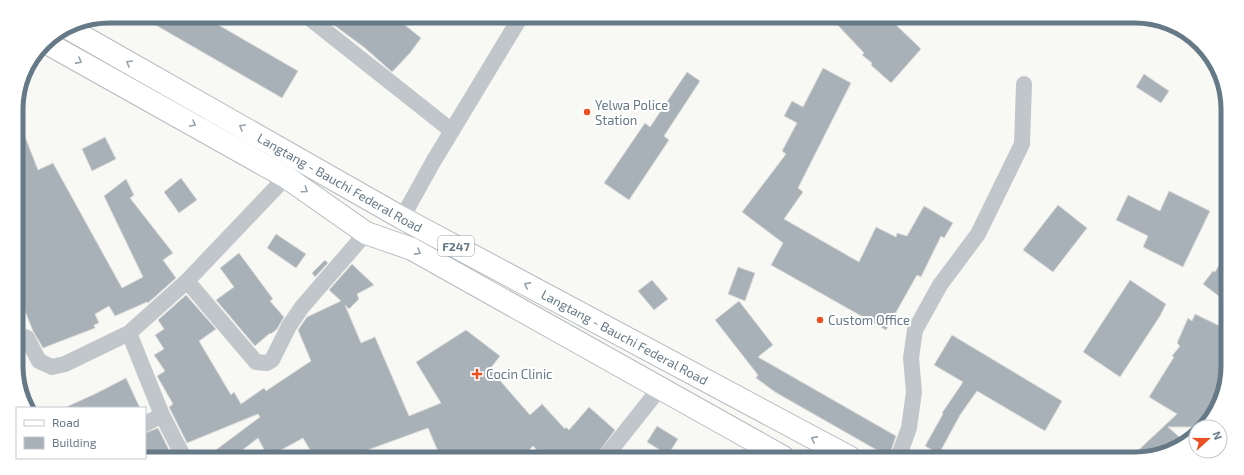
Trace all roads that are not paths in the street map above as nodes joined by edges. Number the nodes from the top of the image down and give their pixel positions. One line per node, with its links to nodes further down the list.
1 (316, 23): 6 (street)
2 (517, 23): 6 (street)
3 (72, 32): 8 (main road, Langtang - Bauchi Federal Road / F247, one-way to 3)
4 (51, 45): 7 (main road, F247, one-way to 7)
5 (1024, 84): 20 (street)
6 (452, 131): 8 (street)
7 (286, 177): 9 (main road, F247, one-way to 9); 10 (street)
8 (402, 218): 19 (main road, Langtang - Bauchi Federal Road / F247, one-way to 8)
9 (366, 233): 10 (street); 13 (main road, F247, one-way to 13)
10 (187, 281): 11 (street)
11 (129, 332): 12 (street); 14 (street)
12 (23, 336)
13 (660, 388): 17 (street); 18 (main road, F247)
14 (162, 415): 15 (street); 16 (street)
15 (146, 423)
16 (181, 452)
17 (609, 452)
18 (774, 452)
19 (838, 452)
20 (900, 452)

